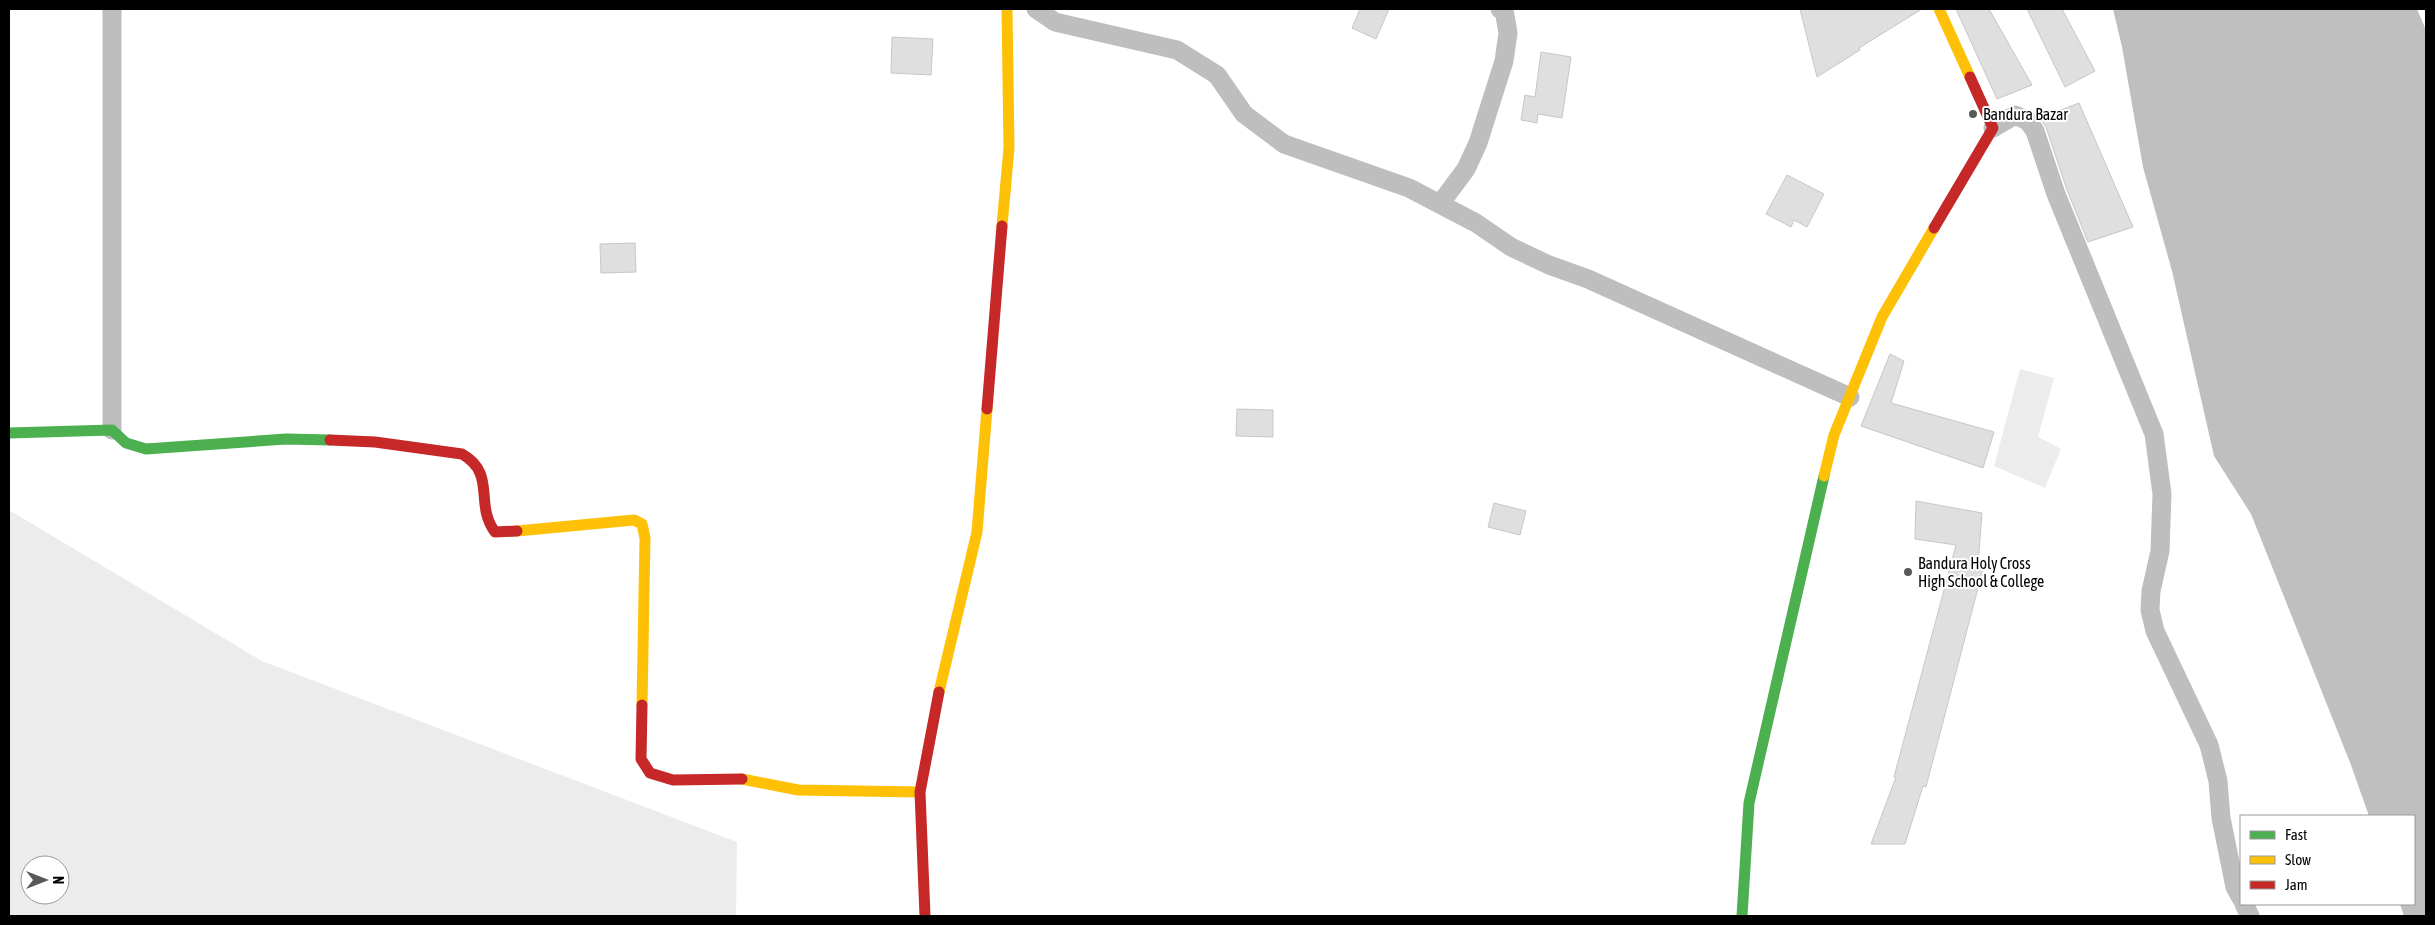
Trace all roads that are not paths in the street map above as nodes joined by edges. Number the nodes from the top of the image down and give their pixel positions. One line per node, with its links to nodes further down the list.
1 (112, 9): 9 (street)
2 (1006, 9): 11 (street)
3 (1036, 9): 7 (street)
4 (1500, 9): 7 (street)
5 (1939, 9): 6 (street)
6 (1993, 128): 8 (street); 12 (street)
7 (1440, 204): 8 (street)
8 (1850, 397): 14 (street)
9 (112, 430): 10 (street); 11 (street)
10 (9, 433)
11 (920, 792): 13 (street)
12 (2240, 896)
13 (925, 916)
14 (1742, 916)

